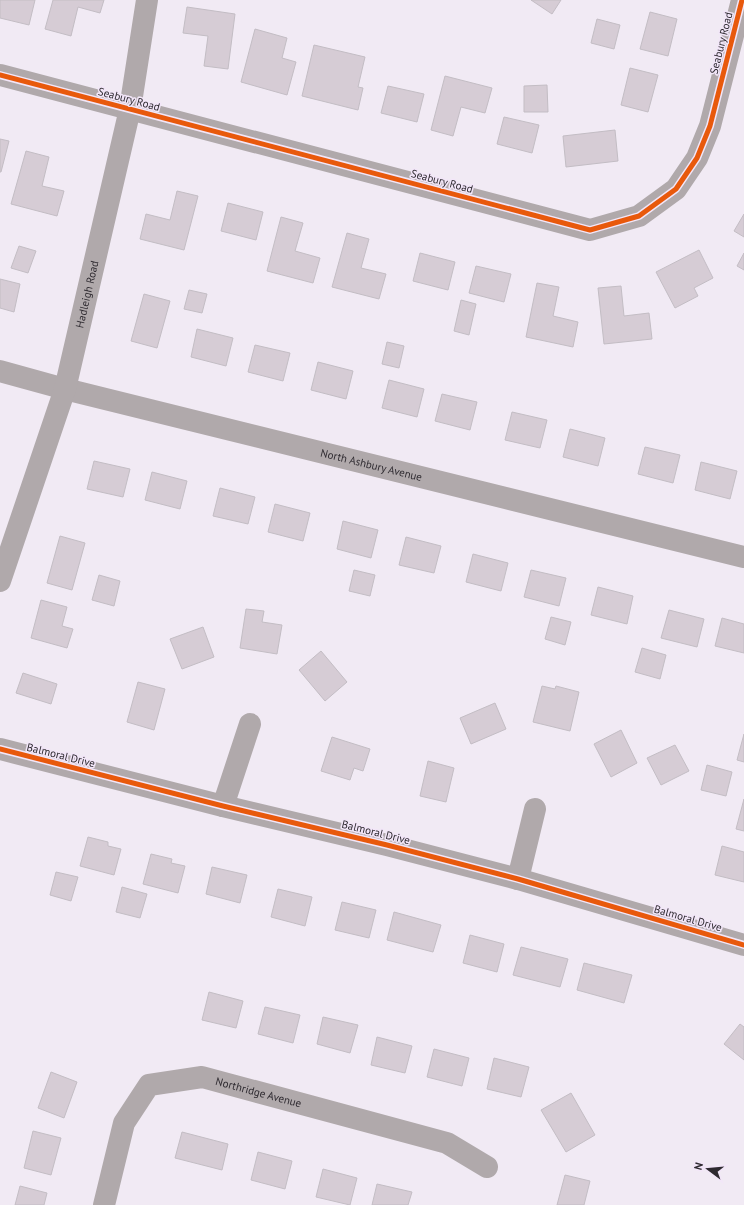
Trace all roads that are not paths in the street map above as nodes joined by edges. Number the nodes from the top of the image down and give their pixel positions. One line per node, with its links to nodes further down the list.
1 (147, 0): 4 (street, Hadleigh Road)
2 (742, 0): 4 (street, Seabury Road)
3 (0, 75): 4 (street, Seabury Road)
4 (130, 109): 6 (street, Hadleigh Road)
5 (0, 371): 6 (street, North Ashbury Avenue)
6 (65, 389): 7 (street, North Ashbury Avenue); 8 (street, Hadleigh Road)
7 (744, 558)
8 (0, 580)
9 (250, 724): 11 (street)
10 (0, 749): 11 (street, Balmoral Drive)
11 (223, 806): 13 (street, Balmoral Drive)
12 (535, 809): 13 (street)
13 (518, 879): 14 (street, Balmoral Drive)
14 (744, 945)
15 (487, 1167): 16 (street, Northridge Avenue)
16 (104, 1205)

